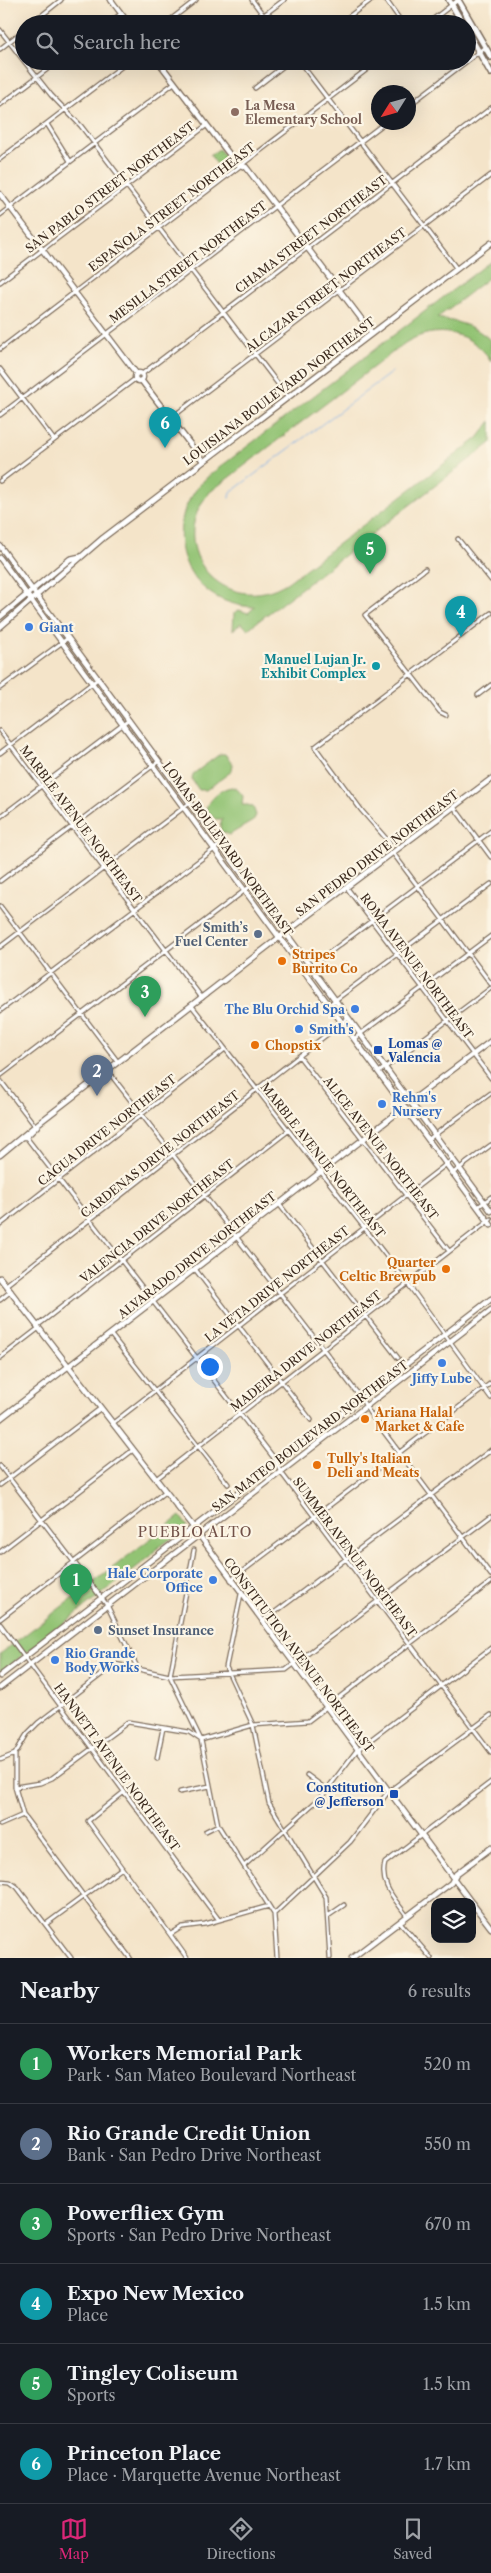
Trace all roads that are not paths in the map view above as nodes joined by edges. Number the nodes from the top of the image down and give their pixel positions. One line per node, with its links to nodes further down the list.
1 (61, 0): 11 (street)
2 (110, 0): 10 (main road)
3 (196, 0): 12 (street)
4 (252, 0): 13 (street)
5 (284, 0): 14 (street)
6 (371, 0): 15 (street)
7 (385, 0): 16 (street)
8 (458, 0): 9 (street); 19 (main road)
9 (451, 2): 17 (street); 18 (main road)
10 (120, 14)
11 (42, 15)
12 (177, 15)
13 (263, 15)
14 (265, 15)
15 (352, 15)
16 (397, 15)
17 (437, 15)
18 (458, 15)
19 (467, 15)
20 (0, 30): 23 (street)
21 (476, 31): 25 (main road)
22 (15, 37): 23 (street)
23 (9, 42): 26 (street); 27 (street)
24 (476, 47): 28 (main road)
25 (485, 47): 28 (street); 30 (main road)
26 (0, 49)
27 (15, 50)
28 (479, 52): 29 (street); 39 (main road)
29 (476, 54)
30 (491, 57)
31 (31, 70): 40 (street)
32 (46, 70): 40 (street)
33 (117, 70): 47 (street)
34 (165, 70): 41 (main road)
35 (278, 70): 42 (street)
36 (306, 70): 43 (street)
37 (366, 70): 43 (street, ESPAÑOLA STREET NORTHEAST)
38 (455, 70): 44 (street)
39 (491, 73)
40 (37, 77): 45 (street); 47 (street)
41 (174, 83): 49 (main road); 52 (street)
42 (255, 88)
43 (328, 99): 51 (street); 55 (street, ESPAÑOLA STREET NORTHEAST)
44 (416, 100)
45 (0, 105)
46 (491, 108): 57 (street, CHAMA STREET NORTHEAST)
47 (66, 110): 48 (street); 52 (street)
48 (47, 124): 53 (street); 54 (street)
49 (207, 125): 55 (main road); 58 (street, SAN PABLO STREET NORTHEAST)
50 (376, 130): 51 (street, MESILLA STREET NORTHEAST)
51 (360, 142): 57 (street); 60 (street, MESILLA STREET NORTHEAST)
52 (95, 143): 54 (street); 58 (street)
53 (0, 159)
54 (70, 161): 61 (street)
55 (240, 166): 60 (main road); 64 (street, ESPAÑOLA STREET NORTHEAST)
56 (491, 175): 63 (street, ALCAZAR STREET NORTHEAST)
57 (392, 183): 63 (street); 66 (street, CHAMA STREET NORTHEAST)
58 (127, 185): 64 (street); 67 (street, SAN PABLO STREET NORTHEAST)
59 (0, 194): 61 (main road)
60 (276, 206): 66 (main road); 69 (street, MESILLA STREET NORTHEAST)
61 (10, 207): 62 (street); 67 (main road)
62 (0, 215)
63 (424, 226): 68 (street); 71 (street, ALCAZAR STREET NORTHEAST)
64 (159, 228): 69 (street); 72 (street, ESPAÑOLA STREET NORTHEAST)
65 (491, 243): 68 (main road, LOUISIANA BOULEVARD NORTHEAST)
66 (307, 248): 71 (main road); 73 (street, CHAMA STREET NORTHEAST)
67 (42, 250): 70 (street, SAN PABLO STREET NORTHEAST); 72 (main road)
68 (457, 269): 74 (main road, LOUISIANA BOULEVARD NORTHEAST)
69 (191, 270): 73 (street); 75 (street, MESILLA STREET NORTHEAST)
70 (0, 282)
71 (340, 290): 74 (main road); 77 (street, ALCAZAR STREET NORTHEAST)
72 (74, 292): 75 (main road); 76 (street, ESPAÑOLA STREET NORTHEAST)
73 (223, 312): 77 (street); 79 (street, CHAMA STREET NORTHEAST)
74 (372, 333): 80 (main road, LOUISIANA BOULEVARD NORTHEAST)
75 (106, 334): 79 (main road); 81 (street, MESILLA STREET NORTHEAST)
76 (0, 349)
77 (255, 354): 80 (street); 83 (street, ALCAZAR STREET NORTHEAST)
78 (0, 369): 81 (street)
79 (139, 377): 83 (main road); 84 (street, CHAMA STREET NORTHEAST)
80 (288, 397): 85 (main road, LOUISIANA BOULEVARD NORTHEAST)
81 (22, 398): 82 (street, MESILLA STREET NORTHEAST); 84 (street)
82 (0, 415)
83 (171, 418): 85 (main road)
84 (54, 440): 86 (street, CHAMA STREET NORTHEAST)
85 (203, 461): 90 (main road, LOUISIANA BOULEVARD NORTHEAST)
86 (0, 481)
87 (458, 539): 93 (street)
88 (0, 546): 89 (main road, LOMAS BOULEVARD NORTHEAST)
89 (2, 552): 94 (main road, LOMAS BOULEVARD NORTHEAST)
90 (79, 557): 94 (main road, LOUISIANA BOULEVARD NORTHEAST); 96 (main road, LOUISIANA BOULEVARD NORTHEAST)
91 (0, 558): 95 (main road, LOMAS BOULEVARD NORTHEAST)
92 (424, 569): 103 (street)
93 (491, 580)
94 (32, 588): 95 (main road, LOUISIANA BOULEVARD NORTHEAST); 96 (main road, LOMAS BOULEVARD NORTHEAST)
95 (26, 593): 97 (main road, LOMAS BOULEVARD NORTHEAST); 99 (main road, LOUISIANA BOULEVARD NORTHEAST)
96 (36, 594): 97 (main road, LOUISIANA BOULEVARD NORTHEAST); 101 (main road, LOMAS BOULEVARD NORTHEAST)
97 (31, 599): 100 (main road, LOUISIANA BOULEVARD NORTHEAST); 102 (main road, LOMAS BOULEVARD NORTHEAST)
98 (491, 613): 103 (street)
99 (0, 617)
100 (0, 627)
101 (69, 637): 102 (street); 104 (main road, LOMAS BOULEVARD NORTHEAST)
102 (62, 642): 105 (main road, LOMAS BOULEVARD NORTHEAST); 107 (street)
103 (410, 674): 109 (street); 126 (street)
104 (99, 678): 105 (street); 110 (main road, LOMAS BOULEVARD NORTHEAST)
105 (93, 683): 111 (main road, LOMAS BOULEVARD NORTHEAST); 113 (street)
106 (491, 685): 108 (street)
107 (0, 688)
108 (478, 695)
109 (446, 715)
110 (130, 720): 111 (street); 115 (main road, LOMAS BOULEVARD NORTHEAST)
111 (123, 724): 116 (main road, LOMAS BOULEVARD NORTHEAST); 118 (street)
112 (0, 731): 113 (street, MARBLE AVENUE NORTHEAST)
113 (10, 745): 114 (street); 118 (street, MARBLE AVENUE NORTHEAST)
114 (0, 753)
115 (160, 760): 116 (street); 119 (main road, LOMAS BOULEVARD NORTHEAST)
116 (154, 766): 120 (main road, LOMAS BOULEVARD NORTHEAST); 123 (street)
117 (491, 779): 121 (main road, SAN PEDRO DRIVE NORTHEAST)
118 (42, 786): 122 (street); 123 (street, MARBLE AVENUE NORTHEAST)
119 (191, 802): 120 (street); 127 (main road, LOMAS BOULEVARD NORTHEAST)
120 (184, 807): 128 (main road, LOMAS BOULEVARD NORTHEAST); 131 (street)
121 (454, 807): 125 (street); 129 (main road, SAN PEDRO DRIVE NORTHEAST)
122 (0, 817)
123 (72, 827): 131 (street, MARBLE AVENUE NORTHEAST); 132 (street)
124 (491, 831): 125 (street)
125 (479, 840): 130 (street); 135 (street)
126 (390, 843)
127 (221, 844): 128 (street); 134 (main road, LOMAS BOULEVARD NORTHEAST)
128 (215, 849): 137 (main road, LOMAS BOULEVARD NORTHEAST); 139 (street)
129 (393, 853): 135 (street); 136 (main road, SAN PEDRO DRIVE NORTHEAST)
130 (491, 857)
131 (103, 868): 139 (street, MARBLE AVENUE NORTHEAST); 142 (street)
132 (0, 882)
133 (491, 884): 140 (street)
134 (252, 885): 137 (street); 143 (main road, LOMAS BOULEVARD NORTHEAST)
135 (418, 886): 140 (street); 141 (street)
136 (347, 888): 141 (street, ROMA AVENUE NORTHEAST); 143 (main road, SAN PEDRO DRIVE NORTHEAST)
137 (245, 890): 145 (main road, LOMAS BOULEVARD NORTHEAST); 147 (street)
138 (0, 906): 142 (street)
139 (135, 909): 147 (street, MARBLE AVENUE NORTHEAST); 152 (street)
140 (443, 920): 148 (street); 149 (street)
141 (372, 921): 148 (street, ROMA AVENUE NORTHEAST); 150 (street)
142 (20, 932): 146 (street); 152 (street)
143 (287, 933): 145 (main road, SAN PEDRO DRIVE NORTHEAST); 150 (main road, LOMAS BOULEVARD NORTHEAST)
144 (491, 936): 149 (street)
145 (280, 937): 151 (main road, LOMAS BOULEVARD NORTHEAST); 156 (main road, SAN PEDRO DRIVE NORTHEAST)
146 (0, 946)
147 (166, 950): 156 (street, MARBLE AVENUE NORTHEAST); 161 (street)
148 (397, 954): 154 (street, ROMA AVENUE NORTHEAST); 157 (street)
149 (468, 954): 153 (street); 154 (street)
150 (312, 966): 151 (street); 157 (main road, LOMAS BOULEVARD NORTHEAST)
151 (305, 971): 158 (main road, LOMAS BOULEVARD NORTHEAST)
152 (51, 972): 160 (street); 161 (street)
153 (491, 984)
154 (423, 987): 163 (street, ROMA AVENUE NORTHEAST); 165 (street)
155 (491, 988): 163 (street)
156 (202, 998): 159 (main road, SAN PEDRO DRIVE NORTHEAST)
157 (336, 999): 158 (street); 162 (main road, LOMAS BOULEVARD NORTHEAST)
158 (330, 1004): 164 (main road, LOMAS BOULEVARD NORTHEAST)
159 (192, 1006): 168 (street, MARBLE AVENUE NORTHEAST); 171 (main road, SAN PEDRO DRIVE NORTHEAST)
160 (0, 1011)
161 (82, 1014): 171 (street); 175 (street)
162 (349, 1017): 164 (street, CARDENAS DRIVE NORTHEAST); 165 (main road, LOMAS BOULEVARD NORTHEAST)
163 (448, 1021): 169 (street, ROMA AVENUE NORTHEAST); 172 (street)
164 (342, 1022): 166 (main road, LOMAS BOULEVARD NORTHEAST); 170 (street, CARDENAS DRIVE NORTHEAST)
165 (361, 1034): 166 (street); 172 (main road, LOMAS BOULEVARD NORTHEAST)
166 (355, 1038): 174 (main road, LOMAS BOULEVARD NORTHEAST)
167 (491, 1041): 169 (main road)
168 (225, 1049): 177 (street, MARBLE AVENUE NORTHEAST); 181 (street, CAGUA DRIVE NORTHEAST)
169 (473, 1054): 176 (street, ROMA AVENUE NORTHEAST); 179 (main road)
170 (299, 1056): 177 (street, CARDENAS DRIVE NORTHEAST); 186 (street, ALICE AVENUE NORTHEAST)
171 (118, 1063): 173 (main road, SAN PEDRO DRIVE NORTHEAST)
172 (386, 1067): 174 (street); 179 (main road, LOMAS BOULEVARD NORTHEAST)
173 (108, 1071): 181 (street); 182 (main road, SAN PEDRO DRIVE NORTHEAST)
174 (379, 1072): 180 (main road, LOMAS BOULEVARD NORTHEAST)
175 (0, 1078): 182 (street)
176 (491, 1078)
177 (257, 1090): 183 (street, MARBLE AVENUE NORTHEAST); 190 (street, CARDENAS DRIVE NORTHEAST)
178 (491, 1093): 184 (street)
179 (411, 1101): 184 (main road, LOMAS BOULEVARD NORTHEAST)
180 (405, 1107): 186 (main road, ALVARADO DRIVE NORTHEAST); 187 (main road, LOMAS BOULEVARD NORTHEAST)
181 (142, 1113): 190 (street); 196 (street, CAGUA DRIVE NORTHEAST)
182 (36, 1127): 185 (main road, SAN PEDRO DRIVE NORTHEAST)
183 (288, 1131): 194 (street, MARBLE AVENUE NORTHEAST); 197 (street, VALENCIA DRIVE NORTHEAST)
184 (435, 1135): 187 (street); 191 (main road, LOMAS BOULEVARD NORTHEAST)
185 (24, 1136): 189 (main road, SAN PEDRO DRIVE NORTHEAST); 196 (street, SUMMER AVENUE NORTHEAST)
186 (363, 1139): 194 (main road, ALVARADO DRIVE NORTHEAST); 198 (street, ALICE AVENUE NORTHEAST)
187 (429, 1140): 192 (main road, LOMAS BOULEVARD NORTHEAST)
188 (491, 1145): 193 (street)
189 (0, 1155)
190 (173, 1155): 197 (street); 204 (street, CARDENAS DRIVE NORTHEAST)
191 (453, 1159): 192 (street, LA VETA DRIVE NORTHEAST); 193 (main road, LOMAS BOULEVARD NORTHEAST)
192 (447, 1164): 195 (main road, LOMAS BOULEVARD NORTHEAST); 198 (street, LA VETA DRIVE NORTHEAST)
193 (460, 1168): 195 (street); 200 (main road, LOMAS BOULEVARD NORTHEAST)
194 (321, 1172): 201 (main road, ALVARADO DRIVE NORTHEAST); 207 (street, MARBLE AVENUE NORTHEAST)
195 (453, 1173): 202 (main road, LOMAS BOULEVARD NORTHEAST)
196 (58, 1180): 204 (street, SUMMER AVENUE NORTHEAST); 206 (street, CAGUA DRIVE NORTHEAST)
197 (204, 1195): 208 (street); 210 (street, VALENCIA DRIVE NORTHEAST)
198 (406, 1195): 207 (street, LA VETA DRIVE NORTHEAST); 209 (street, ALICE AVENUE NORTHEAST)
199 (491, 1197): 200 (street)
200 (484, 1202): 202 (street); 203 (main road, LOMAS BOULEVARD NORTHEAST)
201 (279, 1204): 208 (main road, ALVARADO DRIVE NORTHEAST); 211 (street)
202 (478, 1207): 205 (main road, LOMAS BOULEVARD NORTHEAST)
203 (491, 1211)
204 (89, 1220): 210 (street, SUMMER AVENUE NORTHEAST); 215 (street, CARDENAS DRIVE NORTHEAST)
205 (490, 1222): 209 (street, MADEIRA DRIVE NORTHEAST)
206 (0, 1225)
207 (364, 1228): 211 (street, LA VETA DRIVE NORTHEAST); 214 (street, MARBLE AVENUE NORTHEAST)
208 (237, 1236): 212 (main road, ALVARADO DRIVE NORTHEAST); 217 (street)
209 (450, 1251): 214 (street, MADEIRA DRIVE NORTHEAST)
210 (120, 1260): 220 (street, SUMMER AVENUE NORTHEAST); 224 (street, VALENCIA DRIVE NORTHEAST)
211 (323, 1260): 217 (street, LA VETA DRIVE NORTHEAST); 222 (street)
212 (195, 1269): 220 (main road, ALVARADO DRIVE NORTHEAST); 223 (street)
213 (0, 1278): 215 (main road, CONSTITUTION AVENUE NORTHEAST)
214 (408, 1284): 222 (street, MADEIRA DRIVE NORTHEAST); 226 (street, MARBLE AVENUE NORTHEAST)
215 (6, 1285): 216 (main road, CONSTITUTION AVENUE NORTHEAST)
216 (11, 1292): 219 (street); 224 (main road, CONSTITUTION AVENUE NORTHEAST)
217 (280, 1293): 223 (street, LA VETA DRIVE NORTHEAST); 228 (street)
218 (491, 1299): 226 (main road, SAN MATEO BOULEVARD NORTHEAST)
219 (0, 1300)
220 (153, 1302): 225 (main road, ALVARADO DRIVE NORTHEAST); 230 (street, SUMMER AVENUE NORTHEAST)
221 (491, 1310): 227 (main road, SAN MATEO BOULEVARD NORTHEAST)
222 (366, 1316): 228 (street, MADEIRA DRIVE NORTHEAST); 231 (street)
223 (239, 1326): 230 (street, LA VETA DRIVE NORTHEAST); 233 (street)
224 (38, 1327): 229 (street, VALENCIA DRIVE NORTHEAST); 232 (main road, CONSTITUTION AVENUE NORTHEAST)
225 (111, 1334): 232 (main road, ALVARADO DRIVE NORTHEAST); 236 (street)
226 (446, 1334): 227 (street, MARBLE AVENUE NORTHEAST); 237 (main road, SAN MATEO BOULEVARD NORTHEAST)
227 (449, 1342): 235 (street, MARBLE AVENUE NORTHEAST); 239 (main road, SAN MATEO BOULEVARD NORTHEAST)
228 (324, 1349): 233 (street, MADEIRA DRIVE NORTHEAST); 237 (street)
229 (0, 1358)
230 (197, 1358): 236 (street, LA VETA DRIVE NORTHEAST); 241 (street, SUMMER AVENUE NORTHEAST)
231 (398, 1358)
232 (68, 1366): 240 (main road, CONSTITUTION AVENUE NORTHEAST); 242 (main road, ALVARADO DRIVE NORTHEAST)
233 (282, 1381): 241 (street, MADEIRA DRIVE NORTHEAST); 243 (street)
234 (491, 1384): 235 (street)
235 (484, 1389): 238 (street, MARBLE AVENUE NORTHEAST); 248 (street)
236 (154, 1390): 244 (street, LA VETA DRIVE NORTHEAST); 245 (street)
237 (361, 1398): 239 (street); 249 (main road, SAN MATEO BOULEVARD NORTHEAST)
238 (491, 1398)
239 (364, 1406): 248 (street); 251 (main road, SAN MATEO BOULEVARD NORTHEAST)
240 (101, 1408): 244 (main road, CONSTITUTION AVENUE NORTHEAST); 252 (street)
241 (240, 1414): 245 (street, MADEIRA DRIVE NORTHEAST); 249 (street, SUMMER AVENUE NORTHEAST)
242 (0, 1419)
243 (311, 1420)
244 (113, 1423): 246 (main road, CONSTITUTION AVENUE NORTHEAST)
245 (198, 1446): 253 (street, MADEIRA DRIVE NORTHEAST); 254 (street)
246 (133, 1450): 253 (main road, CONSTITUTION AVENUE NORTHEAST); 260 (street)
247 (491, 1450): 257 (street)
248 (399, 1453): 257 (street); 258 (street)
249 (277, 1462): 251 (street, SUMMER AVENUE NORTHEAST); 261 (main road, SAN MATEO BOULEVARD NORTHEAST)
250 (0, 1466): 252 (street)
251 (280, 1471): 258 (street, SUMMER AVENUE NORTHEAST); 262 (main road, SAN MATEO BOULEVARD NORTHEAST)
252 (9, 1478): 255 (street); 260 (street)
253 (156, 1479): 256 (main road, CONSTITUTION AVENUE NORTHEAST)
254 (228, 1484)
255 (0, 1485)
256 (166, 1491): 261 (main road, CONSTITUTION AVENUE NORTHEAST); 267 (street)
257 (431, 1495): 263 (street); 266 (street)
258 (314, 1516): 266 (street, SUMMER AVENUE NORTHEAST); 269 (street)
259 (491, 1516): 263 (street)
260 (42, 1520): 265 (street); 267 (street)
261 (194, 1528): 262 (main road, CONSTITUTION AVENUE NORTHEAST); 272 (main road, SAN MATEO BOULEVARD NORTHEAST)
262 (198, 1534): 269 (main road, CONSTITUTION AVENUE NORTHEAST); 274 (main road, SAN MATEO BOULEVARD NORTHEAST)
263 (463, 1538): 268 (street); 273 (street)
264 (194, 1550): 286 (street)
265 (0, 1552)
266 (346, 1558): 273 (street, SUMMER AVENUE NORTHEAST); 276 (street)
267 (74, 1562): 272 (street); 275 (street)
268 (491, 1575)
269 (231, 1580): 271 (main road, CONSTITUTION AVENUE NORTHEAST)
270 (491, 1582): 278 (street)
271 (241, 1594): 276 (main road, CONSTITUTION AVENUE NORTHEAST); 284 (street)
272 (101, 1598): 274 (street); 280 (main road, SAN MATEO BOULEVARD NORTHEAST)
273 (378, 1601): 278 (street, SUMMER AVENUE NORTHEAST); 282 (street)
274 (107, 1604): 281 (main road, SAN MATEO BOULEVARD NORTHEAST); 283 (street)
275 (0, 1619)
276 (262, 1622): 282 (main road, CONSTITUTION AVENUE NORTHEAST)
277 (0, 1624): 280 (street, HANNETT AVENUE NORTHEAST)
278 (409, 1644): 287 (street, SUMMER AVENUE NORTHEAST); 290 (street)
279 (491, 1648): 287 (street)
280 (25, 1656): 281 (street, HANNETT AVENUE NORTHEAST); 285 (main road, SAN MATEO BOULEVARD NORTHEAST)
281 (30, 1664): 288 (main road, SAN MATEO BOULEVARD NORTHEAST); 289 (street, HANNETT AVENUE NORTHEAST)
282 (294, 1665): 284 (street); 290 (main road, CONSTITUTION AVENUE NORTHEAST)
283 (137, 1668): 286 (street); 289 (street)
284 (228, 1673): 286 (street); 292 (street)
285 (0, 1676)
286 (170, 1676): 295 (street)
287 (441, 1685): 294 (street, SUMMER AVENUE NORTHEAST); 297 (street)
288 (0, 1688)
289 (61, 1706): 296 (street, HANNETT AVENUE NORTHEAST); 299 (street)
290 (326, 1707): 292 (street); 297 (main road, CONSTITUTION AVENUE NORTHEAST)
291 (491, 1715): 294 (street)
292 (253, 1725): 295 (street); 313 (street)
293 (162, 1728): 295 (street); 296 (street); 300 (street)
294 (473, 1728): 298 (street, SUMMER AVENUE NORTHEAST); 309 (street)
295 (201, 1740): 304 (street)
296 (92, 1748): 305 (street); 307 (street, HANNETT AVENUE NORTHEAST)
297 (358, 1750): 306 (street); 309 (main road, CONSTITUTION AVENUE NORTHEAST)
298 (491, 1752)
299 (15, 1754): 301 (street); 305 (street)
300 (157, 1758)
301 (0, 1760)
302 (307, 1775): 306 (street)
303 (491, 1782): 315 (street)
304 (210, 1786): 308 (street); 312 (street)
305 (15, 1787): 310 (street)
306 (327, 1790): 313 (street)
307 (124, 1792): 318 (street); 330 (street, HANNETT AVENUE NORTHEAST)
308 (180, 1792)
309 (388, 1792): 315 (main road, CONSTITUTION AVENUE NORTHEAST); 319 (street)
310 (23, 1815): 311 (street); 322 (street)
311 (0, 1825)
312 (218, 1825): 314 (street); 317 (street)
313 (286, 1829): 317 (street); 319 (street)
314 (206, 1831)
315 (420, 1835): 320 (main road, CONSTITUTION AVENUE NORTHEAST); 329 (street)
316 (491, 1848): 320 (main road)
317 (244, 1866): 325 (street)
318 (122, 1868): 322 (street); 334 (street)
319 (315, 1876): 327 (street); 328 (street)
320 (454, 1879): 323 (main road, CONSTITUTION AVENUE NORTHEAST); 329 (main road)
321 (0, 1881): 332 (street)
322 (84, 1896): 332 (street); 337 (street)
323 (469, 1898)
324 (344, 1905): 328 (street)
325 (268, 1906): 327 (street); 330 (street)
326 (476, 1907): 333 (main road, CONSTITUTION AVENUE NORTHEAST)
327 (274, 1914): 339 (street)
328 (328, 1916): 340 (street)
329 (408, 1916): 331 (main road)
330 (219, 1920): 334 (street)
331 (400, 1922): 335 (main road); 342 (street)
332 (46, 1924): 336 (street)
333 (491, 1927)
334 (171, 1934): 338 (street)
335 (360, 1956): 341 (main road)
336 (71, 1958)
337 (130, 1958)
338 (187, 1958)
339 (277, 1958)
340 (330, 1958)
341 (352, 1958)
342 (430, 1958)

